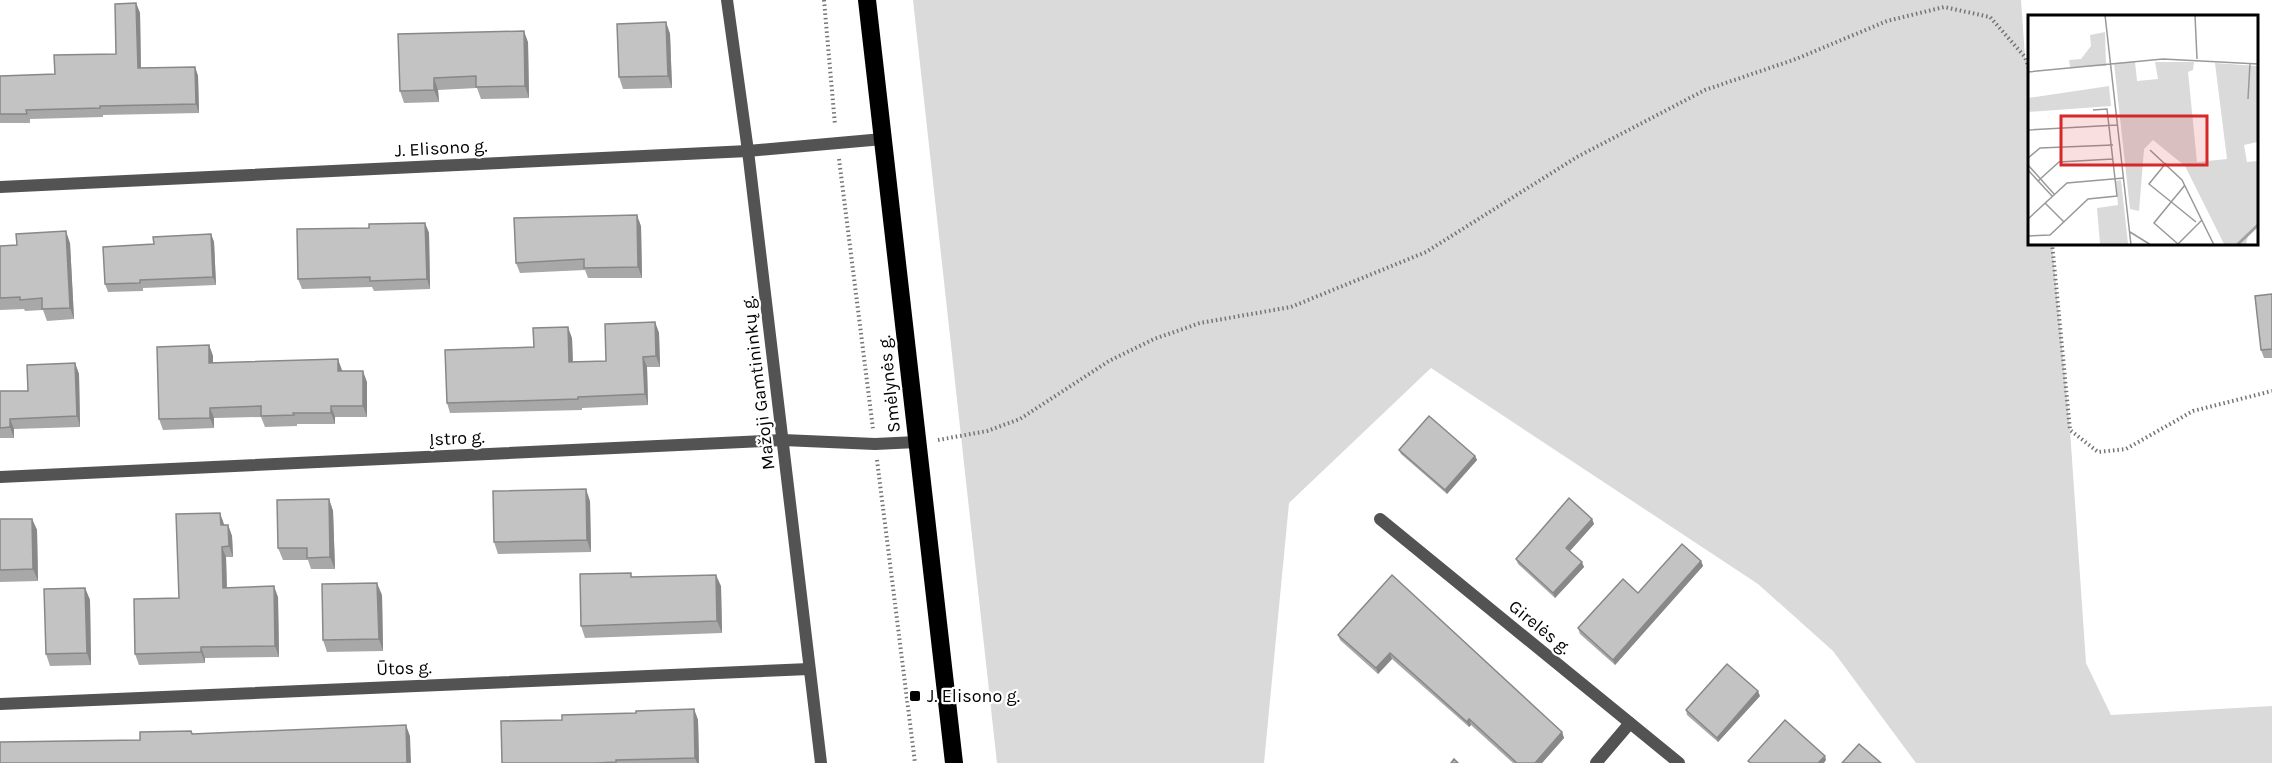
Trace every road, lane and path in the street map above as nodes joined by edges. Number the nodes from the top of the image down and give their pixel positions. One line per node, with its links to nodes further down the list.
1 (727, 0): 7 (street, Mažoji Gamtininkų g.)
2 (824, 0): 6 (path)
3 (867, 0): 5 (highway, Smėlynės g.)
4 (2028, 66): 12 (path)
5 (883, 139): 6 (street, J. Elisono g.); 12 (highway, Smėlynės g.)
6 (837, 144): 7 (street, J. Elisono g.); 13 (path)
7 (748, 151): 8 (street, J. Elisono g.); 11 (street, Mažoji Gamtininkų g.)
8 (0, 187)
9 (2052, 244): 10 (path)
10 (2272, 391)
11 (783, 440): 13 (street, Įstro g.); 14 (street, Įstro g.); 16 (street, Mažoji Gamtininkų g.)
12 (916, 442): 13 (street, Įstro g.); 21 (highway, Smėlynės g.)
13 (875, 444): 20 (path)
14 (0, 477)
15 (1380, 519): 18 (street, Girelės g.)
16 (809, 669): 17 (street, Ūtos g.); 19 (street, Mažoji Gamtininkų g.)
17 (0, 704)
18 (1630, 723): 22 (street); 23 (street, Girelės g.)
19 (821, 763)
20 (915, 763)
21 (954, 763)
22 (1596, 763)
23 (1679, 763)

